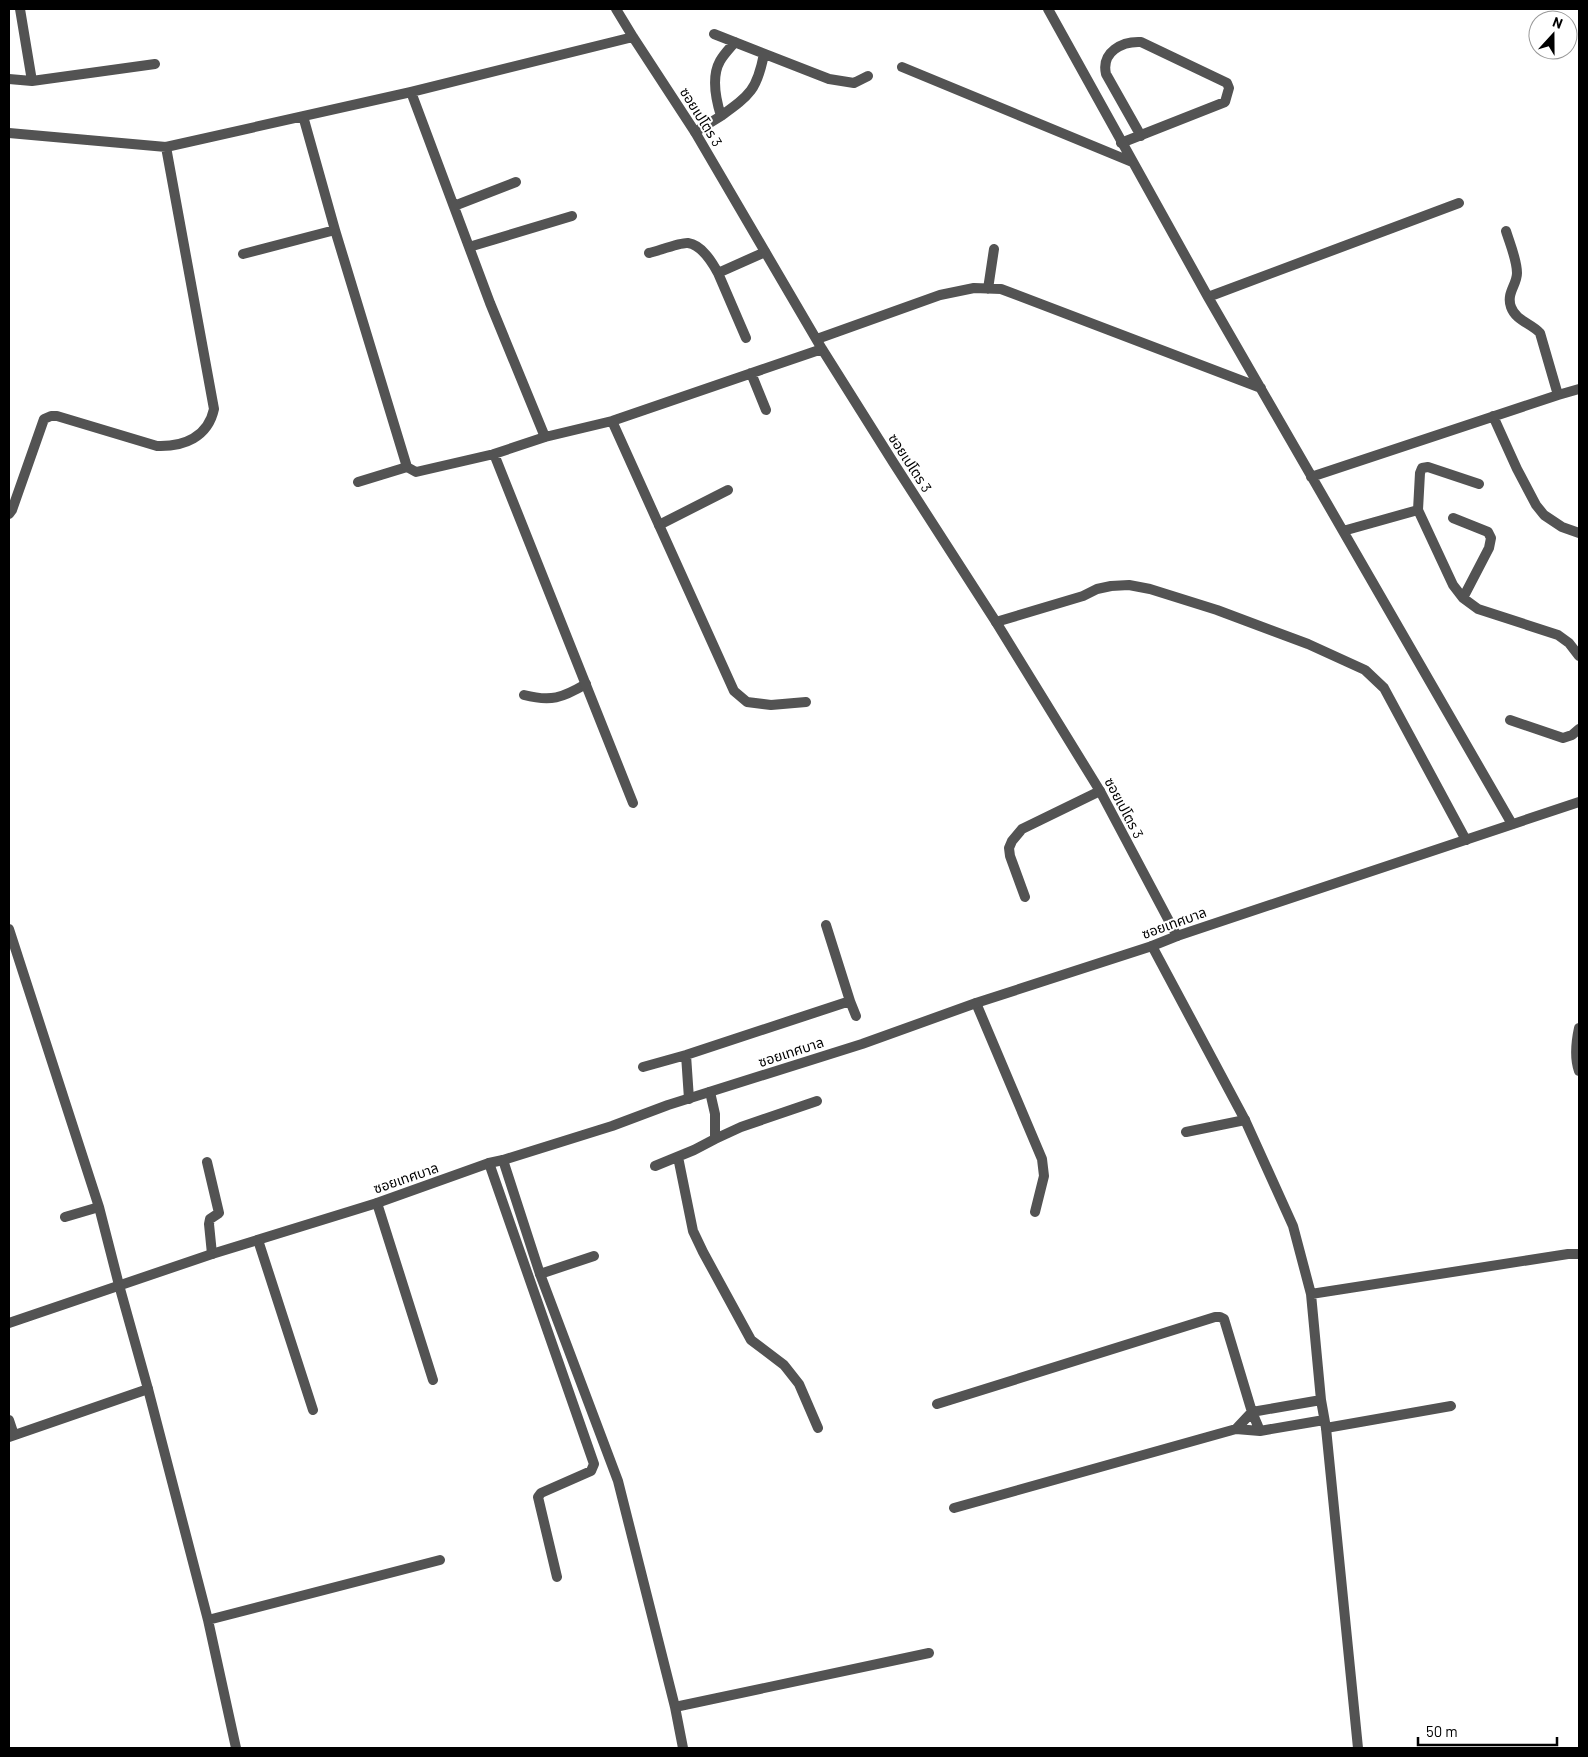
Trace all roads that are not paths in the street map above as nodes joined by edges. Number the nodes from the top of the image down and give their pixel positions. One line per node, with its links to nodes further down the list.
1 (20, 9): 12 (street)
2 (616, 9): 5 (street, ซอยเปโตร 3)
3 (1048, 9): 19 (street)
4 (714, 34): 6 (street)
5 (633, 37): 13 (street); 16 (street, ซอยเปโตร 3)
6 (735, 42): 7 (street); 15 (street)
7 (764, 54): 10 (street); 15 (street)
8 (155, 64): 12 (street)
9 (902, 67): 21 (street)
10 (868, 76)
11 (9, 79): 12 (street)
12 (32, 81)
13 (411, 92): 14 (street); 24 (street)
14 (304, 116): 20 (street); 26 (street)
15 (721, 116): 16 (street)
16 (695, 132): 30 (street, ซอยเปโตร 3)
17 (9, 133): 20 (street)
18 (1141, 136): 18 (street); 19 (street)
19 (1122, 143): 21 (street)
20 (166, 147): 54 (street)
21 (1132, 162): 35 (street)
22 (516, 182): 24 (street)
23 (1458, 202): 35 (street)
24 (454, 206): 28 (street)
25 (572, 216): 28 (street)
26 (334, 230): 32 (street); 48 (street)
27 (1506, 231): 42 (street)
28 (469, 247): 46 (street)
29 (994, 250): 34 (street)
30 (764, 252): 33 (street); 37 (street, ซอยเปโตร 3)
31 (650, 253): 33 (street)
32 (243, 254)
33 (718, 273): 36 (street)
34 (988, 289): 37 (street); 40 (street)
35 (1208, 297): 40 (street)
36 (746, 338)
37 (817, 339): 38 (street, ซอยเปโตร 3)
38 (822, 349): 39 (street); 60 (street, ซอยเปโตร 3)
39 (751, 373): 43 (street); 45 (street)
40 (1261, 388): 49 (street)
41 (1579, 389): 42 (street)
42 (1558, 395): 44 (street)
43 (766, 410)
44 (1493, 416): 49 (street); 58 (street)
45 (612, 421): 46 (street); 56 (street)
46 (545, 437): 47 (street)
47 (494, 454): 48 (street); 62 (street)
48 (407, 467): 50 (street)
49 (1311, 477): 57 (street)
50 (358, 482)
51 (1479, 484): 53 (street)
52 (728, 490): 56 (street)
53 (1418, 510): 57 (street); 59 (street)
54 (9, 514)
55 (1453, 518): 59 (street)
56 (659, 525): 64 (street)
57 (1342, 531): 70 (street)
58 (1579, 533)
59 (1464, 598): 61 (street)
60 (996, 622): 67 (street, ซอยเปโตร 3); 71 (street)
61 (1579, 656)
62 (586, 684): 63 (street); 69 (street)
63 (524, 695)
64 (806, 702)
65 (1510, 720): 66 (street)
66 (1579, 729)
67 (1100, 791): 72 (street); 75 (street, ซอยเปโตร 3)
68 (1579, 802): 70 (street, ซอยเทศบาล)
69 (633, 803)
70 (1512, 824): 71 (street, ซอยเทศบาล)
71 (1466, 840): 75 (street, ซอยเทศบาล)
72 (1025, 897)
73 (826, 926): 77 (street)
74 (9, 928): 96 (street)
75 (1176, 936): 76 (street, ซอยเทศบาล)
76 (1152, 946): 78 (street, ซอยเทศบาล); 87 (street)
77 (850, 1001): 79 (street); 81 (street)
78 (976, 1002): 84 (street, ซอยเทศบาล); 97 (street)
79 (856, 1016)
80 (1579, 1028): 83 (street)
81 (686, 1055): 82 (street); 85 (street)
82 (643, 1067)
83 (1579, 1071)
84 (710, 1092): 85 (street, ซอยเทศบาล); 89 (street)
85 (689, 1099): 91 (street, ซอยเทศบาล)
86 (817, 1101): 89 (street)
87 (1245, 1120): 88 (street); 105 (street)
88 (1186, 1132)
89 (715, 1139): 90 (street)
90 (678, 1157): 94 (street); 116 (street)
91 (503, 1160): 93 (street, ซอยเทศบาล); 103 (street)
92 (207, 1162): 100 (street)
93 (489, 1163): 95 (street, ซอยเทศบาล); 122 (street)
94 (655, 1166)
95 (377, 1202): 99 (street, ซอยเทศบาล); 107 (street)
96 (99, 1207): 98 (street); 104 (street)
97 (1035, 1212)
98 (65, 1217)
99 (258, 1240): 100 (street, ซอยเทศบาล); 112 (street)
100 (212, 1254): 104 (street, ซอยเทศบาล)
101 (1579, 1254): 105 (street)
102 (594, 1256): 103 (street)
103 (540, 1274): 125 (street)
104 (119, 1285): 106 (street, ซอยเทศบาล); 108 (street)
105 (1311, 1294): 109 (street)
106 (9, 1323)
107 (433, 1380)
108 (148, 1389): 119 (street); 123 (street)
109 (1321, 1400): 113 (street); 115 (street)
110 (937, 1404): 113 (street)
111 (1451, 1406): 115 (street)
112 (313, 1410)
113 (1252, 1412): 117 (street); 118 (street)
114 (9, 1420): 119 (street)
115 (1325, 1424): 118 (street); 128 (street)
116 (818, 1428)
117 (1236, 1429): 118 (street); 120 (street)
118 (1260, 1431)
119 (11, 1436)
120 (954, 1508)
121 (440, 1560): 123 (street)
122 (557, 1577)
123 (208, 1620): 126 (street)
124 (929, 1654): 125 (street)
125 (675, 1707): 127 (street)
126 (236, 1748)
127 (683, 1748)
128 (1358, 1748)

